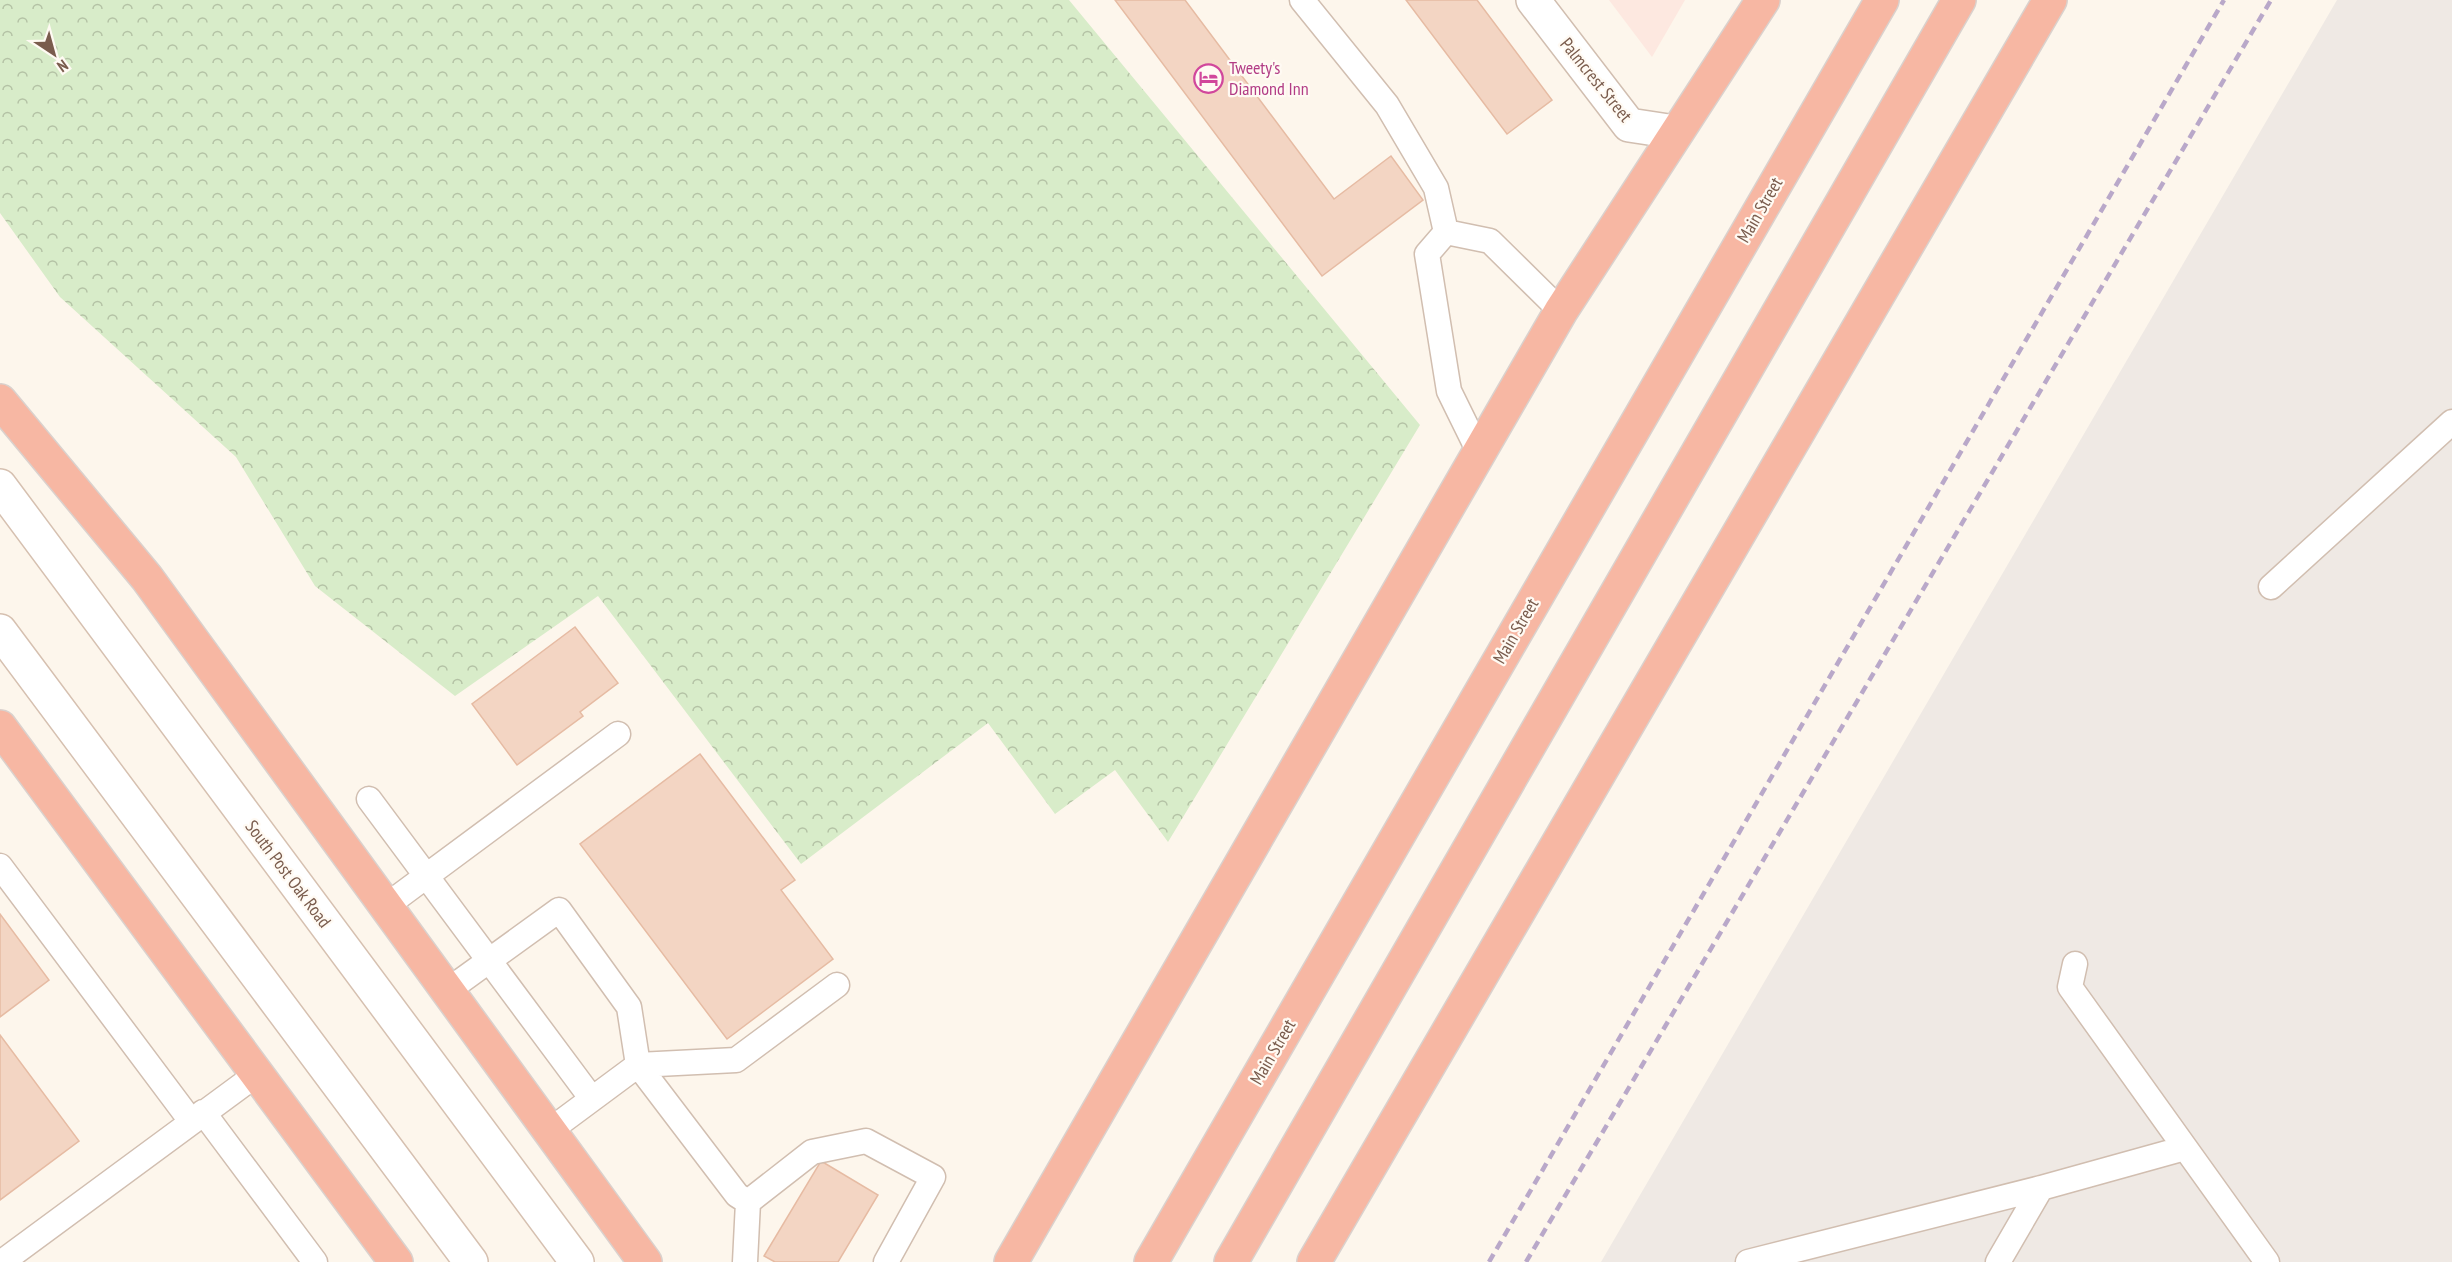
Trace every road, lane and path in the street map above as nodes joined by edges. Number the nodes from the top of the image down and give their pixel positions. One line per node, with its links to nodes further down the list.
1 (1302, 0): 8 (lane)
2 (1533, 0): 7 (main road, Palmcrest Street)
3 (1764, 0): 7 (highway)
4 (1882, 0): 43 (highway, Main Street)
5 (1959, 0): 44 (highway)
6 (2050, 0): 45 (highway)
7 (1676, 132): 9 (highway)
8 (1446, 232): 9 (lane); 12 (lane)
9 (1561, 311): 12 (highway)
10 (0, 401): 21 (highway)
11 (2452, 422): 14 (lane)
12 (1479, 452): 42 (highway)
13 (0, 486): 39 (main road, South Post Oak Road)
14 (2271, 587)
15 (0, 631): 38 (main road)
16 (0, 727): 27 (highway)
17 (618, 734): 20 (lane)
18 (369, 799): 20 (lane)
19 (0, 866): 29 (lane)
20 (426, 877): 21 (lane); 22 (lane)
21 (386, 906): 25 (highway)
22 (489, 960): 25 (lane); 26 (lane); 28 (lane)
23 (2075, 964): 31 (lane)
24 (837, 985): 26 (lane)
25 (447, 990): 30 (highway)
26 (638, 1065): 28 (lane); 33 (lane)
27 (257, 1074): 29 (lane); 37 (highway)
28 (592, 1099): 30 (lane)
29 (197, 1117): 35 (lane); 36 (lane)
30 (549, 1131): 40 (highway)
31 (2186, 1148): 32 (lane); 48 (lane)
32 (2041, 1188): 46 (lane); 47 (lane)
33 (748, 1202): 34 (lane); 41 (lane)
34 (895, 1259)
35 (2, 1262)
36 (315, 1262)
37 (396, 1262)
38 (471, 1262)
39 (577, 1262)
40 (645, 1262)
41 (745, 1262)
42 (1011, 1262)
43 (1151, 1262)
44 (1231, 1262)
45 (1314, 1262)
46 (1748, 1262)
47 (1998, 1262)
48 (2267, 1262)

